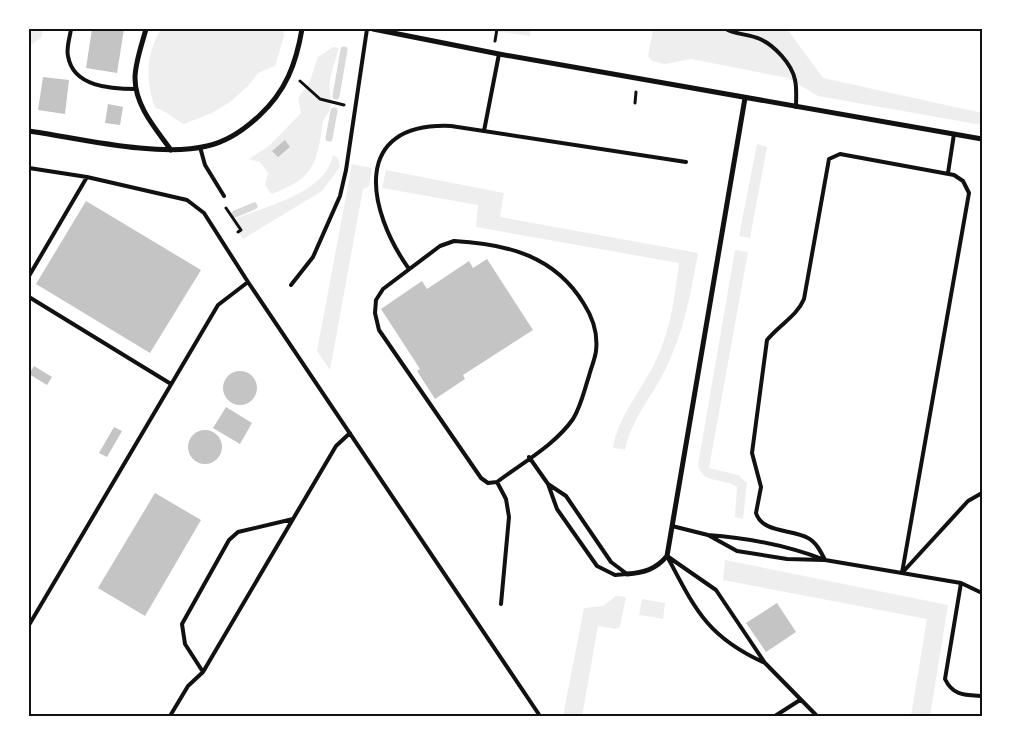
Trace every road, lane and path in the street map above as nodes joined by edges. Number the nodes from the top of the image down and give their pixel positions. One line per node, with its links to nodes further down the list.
1 (71, 29): 9 (lane)
2 (146, 29): 9 (street)
3 (302, 29): 8 (street)
4 (367, 29): 11 (lane)
5 (373, 29): 7 (street)
6 (726, 29): 12 (lane)
7 (499, 54): 10 (street); 14 (lane)
8 (291, 72): 11 (path); 17 (street)
9 (136, 89): 18 (street)
10 (745, 98): 12 (street); 37 (street)
11 (354, 107): 28 (lane)
12 (796, 107): 15 (street)
13 (29, 130): 18 (street)
14 (484, 131): 19 (lane); 25 (lane)
15 (954, 134): 16 (street); 21 (lane)
16 (982, 139)
17 (200, 147): 18 (street); 23 (lane)
18 (171, 150)
19 (686, 162)
20 (29, 168): 22 (lane)
21 (948, 173): 40 (lane); 41 (lane)
22 (87, 177): 26 (lane); 27 (lane)
23 (224, 196): 24 (path)
24 (238, 232)
25 (409, 269): 32 (lane); 33 (lane)
26 (29, 276)
27 (248, 282): 30 (lane); 31 (lane)
28 (291, 285)
29 (29, 297): 30 (lane)
30 (171, 384): 46 (lane)
31 (350, 433): 36 (lane); 52 (lane)
32 (529, 457): 33 (lane); 34 (lane)
33 (497, 482): 45 (lane)
34 (548, 484): 42 (lane); 42 (lane)
35 (982, 493): 41 (lane)
36 (293, 518): 48 (lane); 48 (lane)
37 (672, 526): 38 (lane); 39 (street)
38 (708, 535): 40 (lane); 40 (lane)
39 (667, 556): 42 (street); 47 (lane); 47 (lane)
40 (825, 560): 41 (lane)
41 (902, 573): 43 (lane)
42 (627, 574)
43 (961, 583): 44 (lane); 49 (lane)
44 (982, 593)
45 (501, 604)
46 (29, 625)
47 (765, 663): 50 (lane)
48 (204, 672): 51 (lane)
49 (982, 696)
50 (800, 700): 53 (lane); 54 (lane)
51 (170, 716)
52 (540, 716)
53 (775, 716)
54 (817, 716)

